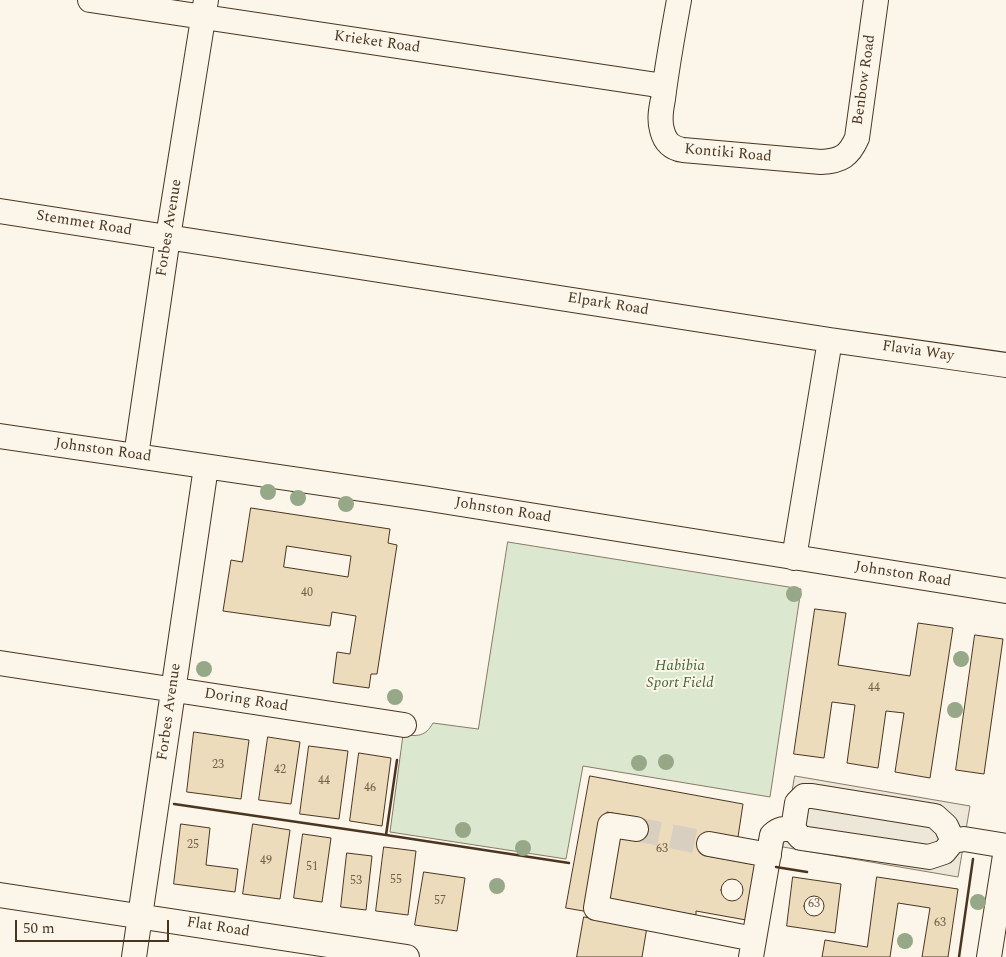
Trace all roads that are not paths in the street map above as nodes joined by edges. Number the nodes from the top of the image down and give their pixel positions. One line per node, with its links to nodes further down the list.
1 (90, 0): 4 (street, Krieket Road)
2 (679, 0): 5 (street, Kontiki Road)
3 (876, 0): 6 (street, Benbow Road)
4 (205, 9): 5 (street, Krieket Road); 8 (street, Forbes Avenue)
5 (664, 86): 6 (street, Kontiki Road)
6 (845, 156)
7 (0, 211): 8 (street, Stemmet Road)
8 (168, 237): 9 (street, Elpark Road); 12 (street, Forbes Avenue)
9 (830, 340): 10 (street, Flavia Way); 14 (street)
10 (1006, 365)
11 (0, 436): 12 (street, Johnston Road)
12 (136, 456): 13 (street, Johnston Road)
13 (206, 467): 14 (street, Johnston Road); 17 (street, Forbes Avenue)
14 (794, 558): 15 (street, Johnston Road)
15 (1006, 592)
16 (0, 663): 17 (street, Doring Road)
17 (173, 690): 18 (street, Doring Road); 26 (street, Forbes Avenue)
18 (404, 725)
19 (793, 829): 21 (street); 21 (street); 24 (street)
20 (636, 830): 27 (street)
21 (953, 841): 23 (street)
22 (708, 844): 24 (street)
23 (1006, 847): 30 (street)
24 (769, 855): 27 (street)
25 (0, 895): 26 (street, Flat Road)
26 (139, 916): 28 (street, Forbes Avenue); 29 (street, Flat Road)
27 (753, 948)
28 (134, 957)
29 (407, 957)
30 (989, 957)

